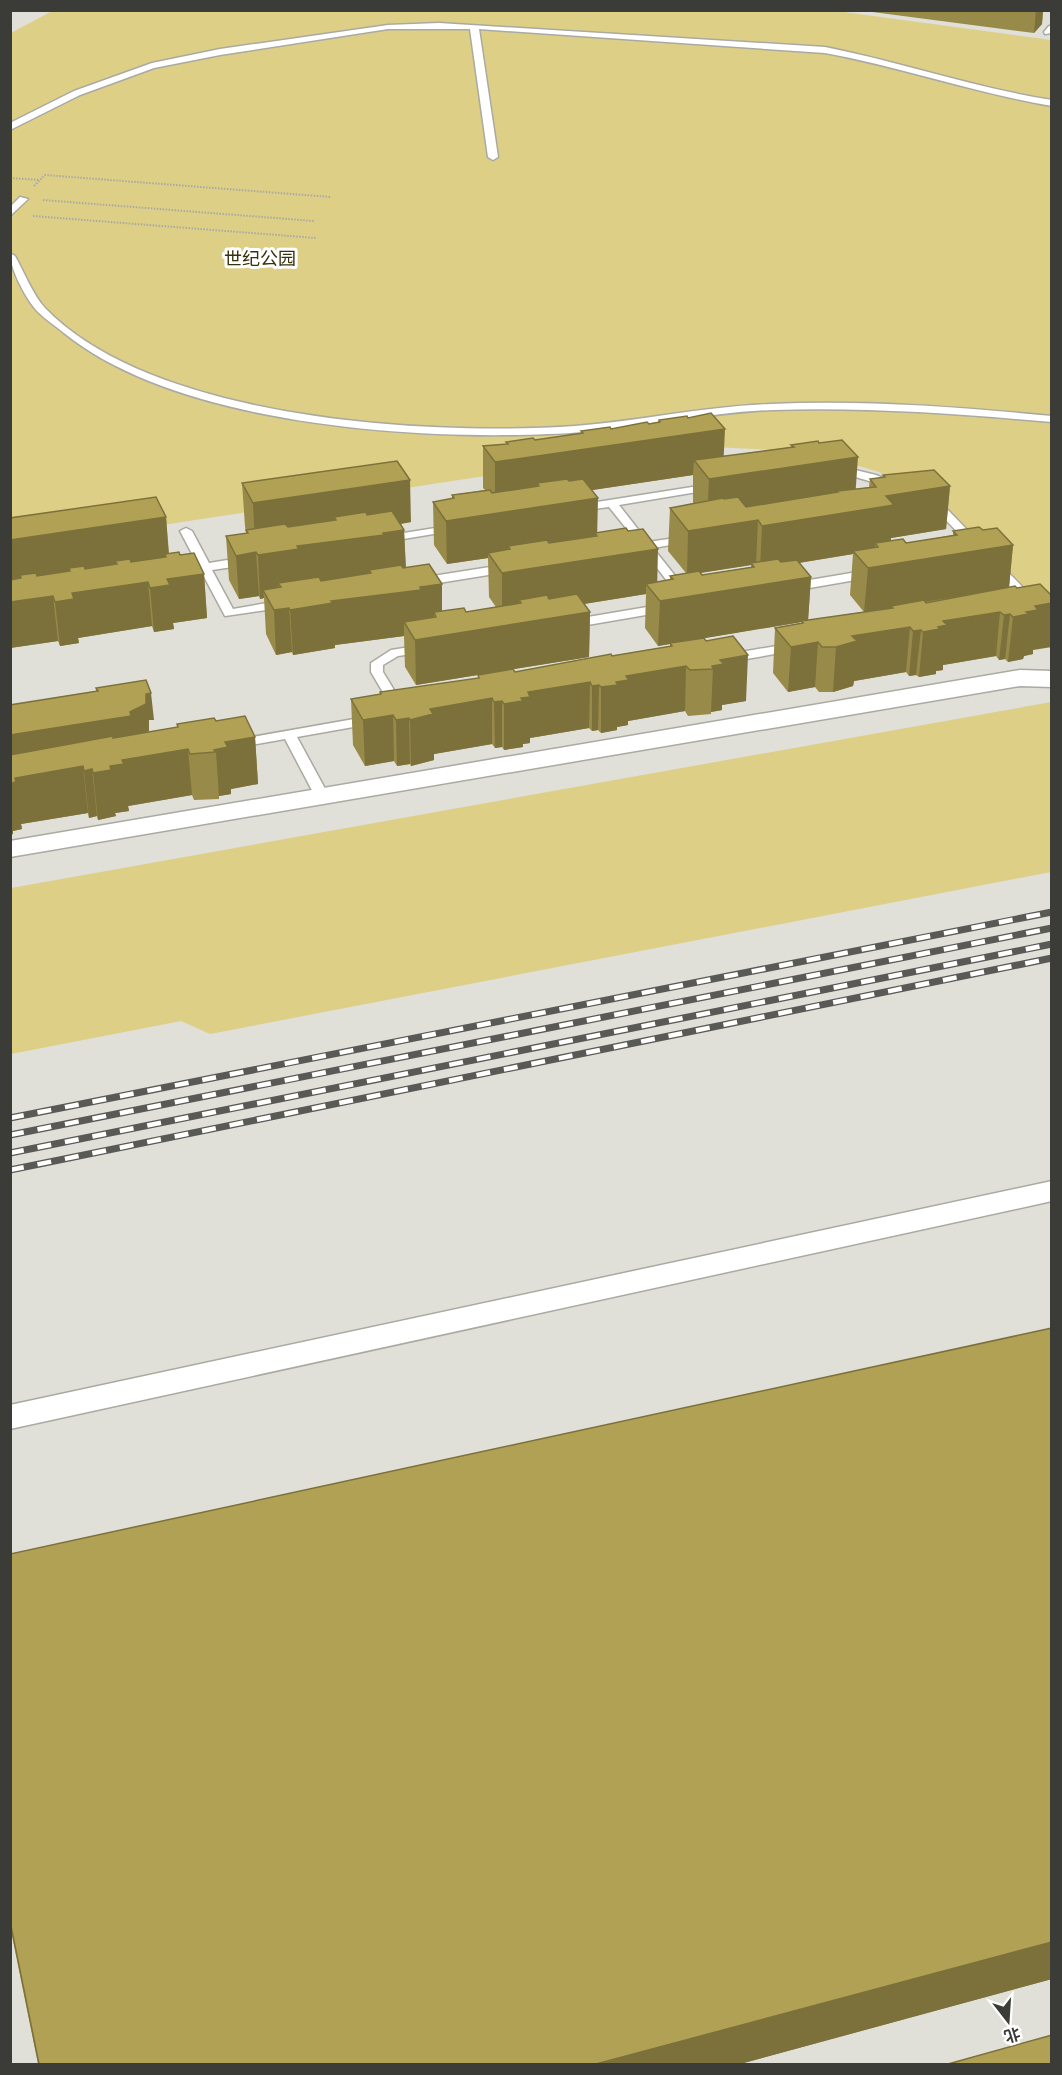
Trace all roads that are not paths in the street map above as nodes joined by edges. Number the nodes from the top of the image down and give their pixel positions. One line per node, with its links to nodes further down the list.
1 (474, 26): 2 (lane); 3 (lane); 4 (lane)
2 (1052, 103)
3 (10, 127)
4 (493, 157)
5 (23, 199): 6 (lane)
6 (10, 213)
7 (11, 261): 8 (lane)
8 (1052, 419)
9 (823, 470): 11 (lane)
10 (729, 484): 13 (lane)
11 (901, 488)
12 (920, 500): 29 (lane)
13 (612, 503): 14 (lane); 19 (lane)
14 (565, 510)
15 (472, 525): 18 (lane)
16 (186, 531): 23 (lane)
17 (704, 536): 19 (lane)
18 (368, 542)
19 (646, 546): 20 (lane); 30 (lane)
20 (623, 550)
21 (263, 558): 23 (lane)
22 (519, 566): 26 (lane)
23 (205, 567): 25 (lane); 28 (lane)
24 (879, 572): 27 (lane)
25 (171, 573)
26 (403, 585)
27 (774, 590)
28 (299, 602)
29 (1052, 624)
30 (555, 626)
31 (812, 644): 33 (lane)
32 (430, 648): 35 (lane)
33 (718, 660)
34 (1052, 679): 37 (street)
35 (290, 734): 36 (lane); 37 (lane)
36 (222, 746)
37 (322, 796): 38 (street)
38 (10, 849)
39 (1052, 1191): 40 (street)
40 (10, 1417)

